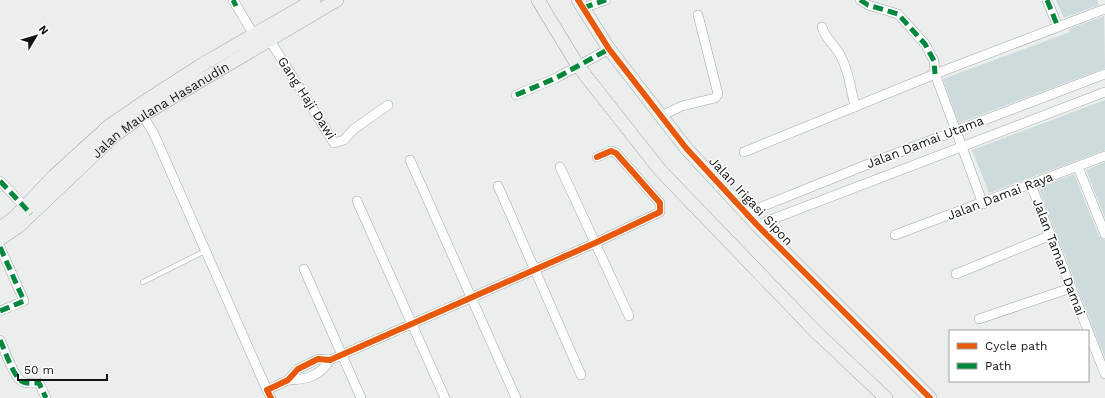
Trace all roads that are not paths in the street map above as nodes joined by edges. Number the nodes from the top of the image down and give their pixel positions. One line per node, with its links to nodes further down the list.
1 (314, 0): 13 (street, Jalan Maulana Hasanudin)
2 (337, 0): 14 (street, Jalan Maulana Hasanudin)
3 (538, 0): 16 (street)
4 (606, 0): 8 (street)
5 (860, 0): 17 (street)
6 (1046, 0): 12 (street)
7 (235, 3): 13 (street)
8 (581, 4): 15 (street, Jalan Irigasi Sipon)
9 (1105, 9): 12 (street)
10 (698, 15): 24 (street)
11 (822, 27): 22 (street)
12 (1058, 27): 17 (street)
13 (252, 31): 23 (street, Jalan Maulana Hasanudin)
14 (269, 39): 21 (street, Gang Haji Dawi); 23 (street, Jalan Maulana Hasanudin)
15 (607, 50): 16 (street); 24 (street, Jalan Irigasi Sipon)
16 (580, 65): 20 (street); 70 (street)
17 (936, 74): 22 (street); 25 (street)
18 (1105, 74): 25 (street, Jalan Damai Utama)
19 (1105, 92): 26 (street, Jalan Damai Utama)
20 (516, 95)
21 (388, 105)
22 (855, 106): 27 (street)
23 (142, 114): 38 (street, Jalan Maulana Hasanudin); 48 (street)
24 (661, 116): 39 (street, Jalan Irigasi Sipon)
25 (956, 130): 26 (street); 39 (street, Jalan Damai Utama)
26 (962, 146): 37 (street); 40 (street, Jalan Damai Utama)
27 (744, 152)
28 (1105, 156): 31 (street, Jalan Damai Raya)
29 (597, 157): 46 (street)
30 (410, 160): 54 (street)
31 (1078, 167): 34 (street, Jalan Damai Raya); 42 (street)
32 (560, 168): 46 (street)
33 (2, 183): 38 (street)
34 (1031, 185): 37 (street, Jalan Damai Raya); 44 (street, Jalan Taman Damai)
35 (498, 186): 50 (street)
36 (357, 201): 58 (street)
37 (983, 204): 43 (street, Jalan Damai Raya)
38 (24, 207): 41 (street, Jalan Maulana Hasanudin); 45 (street, Jalan Maulana Hasanudin)
39 (746, 213): 40 (street, Jalan Irigasi Sipon)
40 (757, 225): 71 (street, Jalan Irigasi Sipon)
41 (0, 228)
42 (1105, 234)
43 (895, 235)
44 (1051, 235): 51 (street); 53 (street, Jalan Taman Damai)
45 (0, 239)
46 (595, 243): 50 (street); 56 (street)
47 (0, 247): 55 (street)
48 (205, 251): 52 (lane); 65 (street)
49 (304, 269): 62 (street)
50 (535, 269): 54 (street); 64 (street)
51 (956, 274)
52 (143, 282)
53 (1071, 288): 57 (street); 59 (street, Jalan Taman Damai)
54 (472, 296): 58 (street); 69 (street)
55 (0, 311)
56 (629, 316)
57 (979, 319)
58 (411, 324): 62 (street); 68 (street)
59 (1084, 330)
60 (0, 340): 66 (street)
61 (1092, 354): 63 (street, Jalan Taman Damai)
62 (342, 355): 65 (street); 67 (street)
63 (1105, 374)
64 (581, 375)
65 (269, 394)
66 (46, 398)
67 (361, 398)
68 (445, 398)
69 (516, 398)
70 (886, 398)
71 (930, 398)

